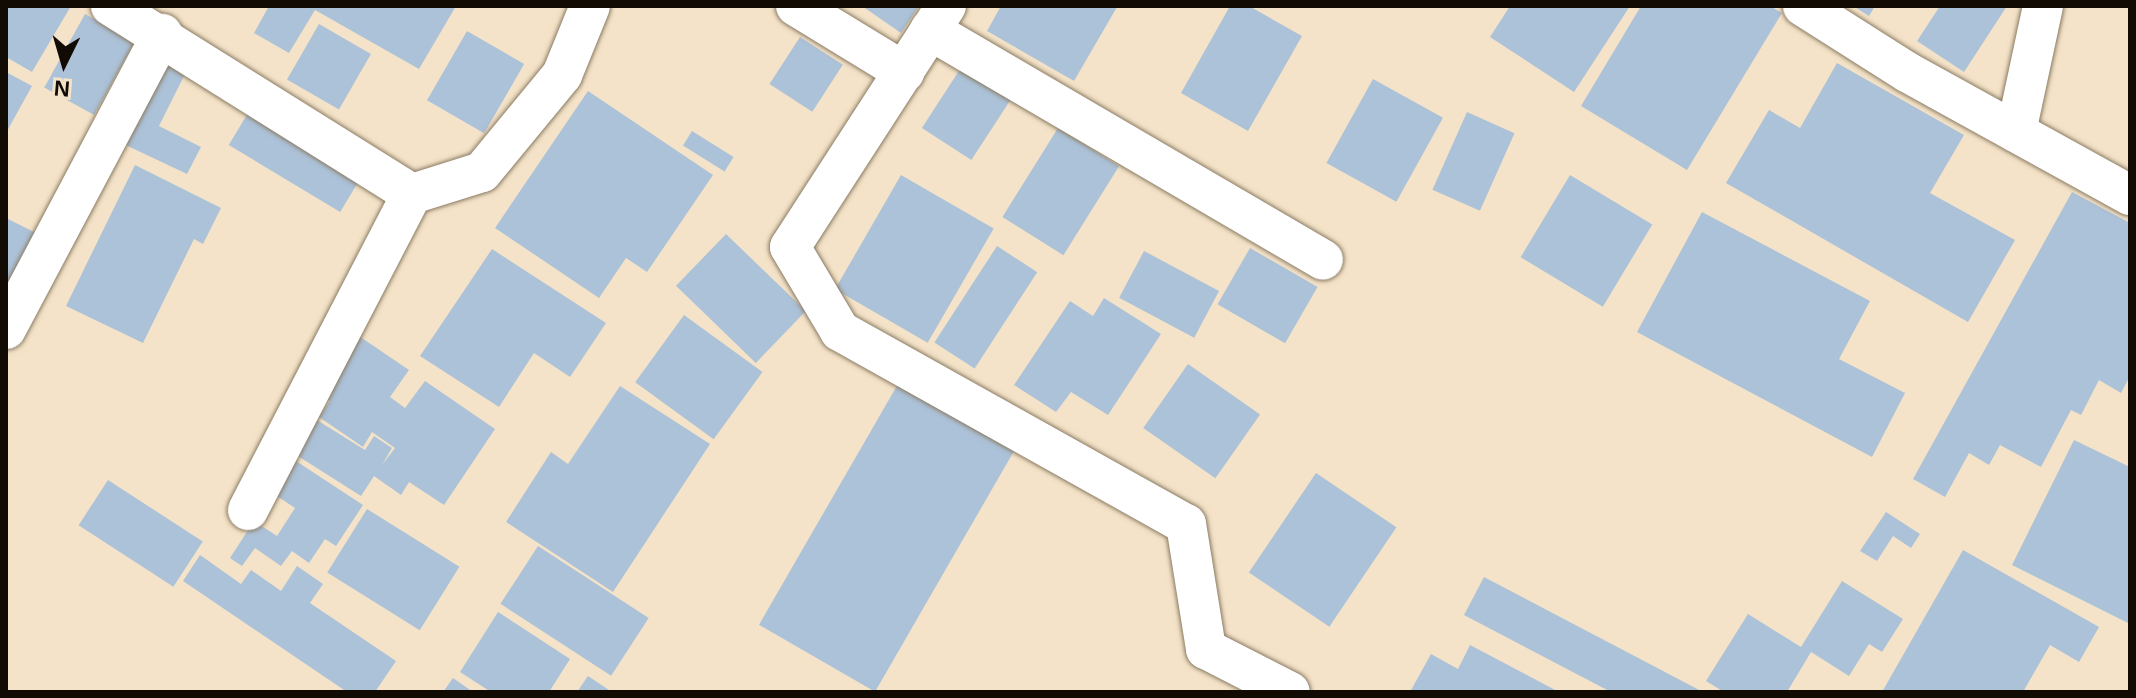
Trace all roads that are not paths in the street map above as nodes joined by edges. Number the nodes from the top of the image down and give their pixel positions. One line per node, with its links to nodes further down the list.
1 (111, 6): 7 (street)
2 (590, 6): 10 (street)
3 (796, 6): 8 (street)
4 (1803, 6): 9 (street)
5 (2043, 6): 9 (street)
6 (938, 18): 8 (street); 12 (street)
7 (162, 34): 10 (street); 13 (street)
8 (904, 72): 15 (street)
9 (2016, 132): 11 (street)
10 (412, 194): 14 (street)
11 (2130, 195)
12 (1323, 260)
13 (6, 329)
14 (248, 510)
15 (1290, 692)

